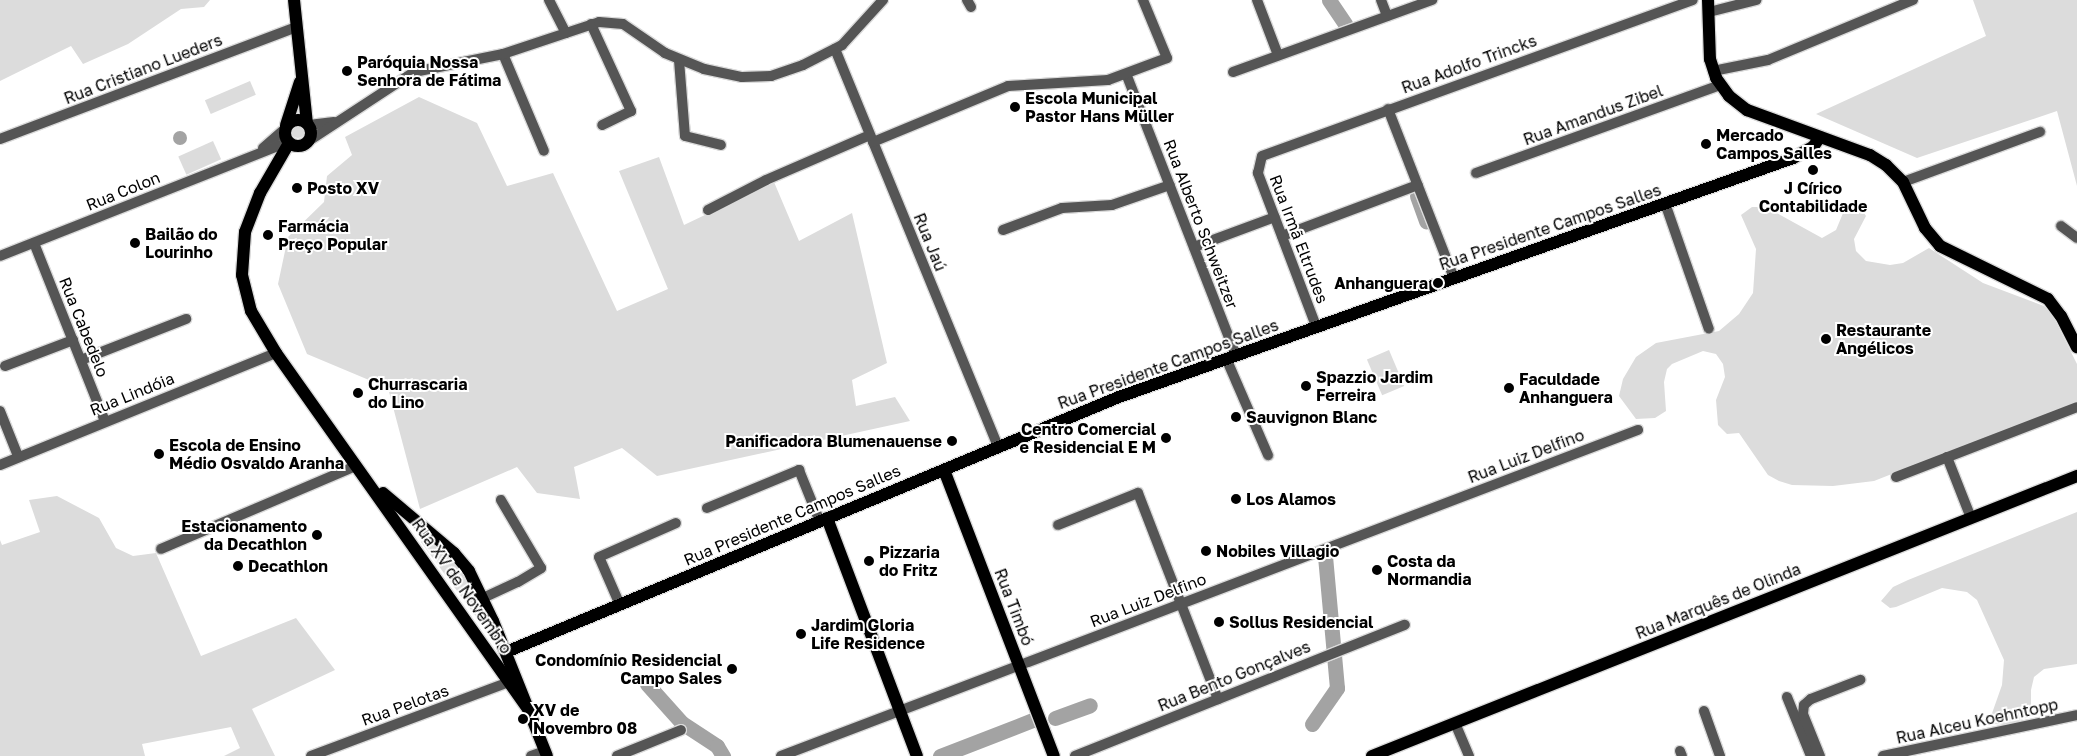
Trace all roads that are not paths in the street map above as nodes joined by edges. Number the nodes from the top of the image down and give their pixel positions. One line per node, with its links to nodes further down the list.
1 (294, 0): 14 (main road, Rua XV de Novembro)
2 (549, 0): 15 (street)
3 (883, 0): 16 (street)
4 (1144, 0): 23 (street)
5 (1257, 0): 18 (street)
6 (1381, 0): 12 (street)
7 (1432, 0): 12 (street)
8 (1694, 0): 25 (street, Rua Adolfo Trincks)
9 (1756, 0): 11 (street)
10 (1913, 0): 20 (street)
11 (1709, 6): 20 (main road)
12 (1388, 16): 18 (street)
13 (591, 24): 15 (street); 19 (street); 28 (street)
14 (297, 27): 21 (main road, Rua XV de Novembro); 33 (street, Rua Cristiano Lueders)
15 (566, 33): 17 (street)
16 (835, 49): 19 (street); 32 (street, Rua Jaú)
17 (503, 54): 26 (street); 36 (street)
18 (1278, 55): 22 (street)
19 (679, 60): 35 (street)
20 (1713, 71): 24 (main road)
21 (302, 72): 27 (main road, Rua XV de Novembro); 30 (main road, Rua XV de Novembro)
22 (1233, 72)
23 (1127, 76): 32 (street); 41 (street, Rua Alberto Schweitzer)
24 (1720, 85): 31 (main road); 39 (street, Rua Amandus Zibel)
25 (1388, 109): 37 (street, Rua Adolfo Trincks); 42 (street)
26 (340, 121): 27 (street); 34 (street)
27 (308, 124): 30 (main road); 34 (main road, Rua XV de Novembro)
28 (602, 125)
29 (2040, 132): 40 (street)
30 (287, 135): 34 (main road); 38 (main road, Rua XV de Novembro); 50 (street, Rua Colon)
31 (1820, 137): 40 (main road); 43 (main road, Rua Presidente Campos Salles)
32 (872, 138): 44 (street); 67 (street, Rua Jaú)
33 (0, 139)
34 (305, 143): 38 (main road, Rua XV de Novembro)
35 (721, 145)
36 (544, 151)
37 (1258, 162): 45 (street, Rua Irmã Eltrudes)
38 (273, 173): 59 (main road, Rua XV de Novembro)
39 (1476, 173)
40 (1903, 182): 58 (main road)
41 (1170, 185): 47 (street); 51 (street, Rua Alberto Schweitzer)
42 (1418, 186): 48 (street); 53 (street)
43 (1665, 203): 53 (main road, Rua Presidente Campos Salles); 56 (street)
44 (708, 210)
45 (1275, 218): 48 (street, Rua Irmã Eltrudes); 51 (street)
46 (2061, 226): 49 (street)
47 (1003, 230)
48 (1282, 236): 55 (street, Rua Irmã Eltrudes)
49 (2077, 238)
50 (34, 243): 52 (street, Rua Colon); 57 (street, Rua Cabedelo)
51 (1194, 248): 60 (street, Rua Alberto Schweitzer)
52 (0, 256)
53 (1454, 278): 55 (main road, Rua Presidente Campos Salles)
54 (186, 319): 61 (street)
55 (1316, 326): 60 (main road, Rua Presidente Campos Salles)
56 (1709, 329)
57 (73, 340): 61 (street, Rua Cabedelo); 62 (street)
58 (2076, 345)
59 (276, 353): 65 (street, Rua Lindóia); 72 (main road, Rua XV de Novembro)
60 (1231, 357): 67 (main road, Rua Presidente Campos Salles); 68 (street, Rua Alberto Schweitzer)
61 (81, 360): 65 (street, Rua Cabedelo)
62 (5, 366)
63 (2077, 407): 70 (street)
64 (0, 410): 69 (street)
65 (105, 421): 69 (street, Rua Lindóia)
66 (1638, 430): 87 (street, Rua Luiz Delfino)
67 (998, 447): 73 (main road, Rua Presidente Campos Salles)
68 (1268, 455)
69 (18, 456): 71 (street, Rua Lindóia)
70 (1947, 457): 75 (street); 79 (street)
71 (0, 465)
72 (356, 466): 76 (main road, Rua XV de Novembro); 85 (street)
73 (944, 470): 80 (main road, Rua Presidente Campos Salles); 93 (main road, Rua Timbó)
74 (2077, 476): 79 (main road, Rua Marquês de Olinda)
75 (1896, 477)
76 (368, 481): 83 (main road, Rua XV de Novembro); 84 (main road, Rua XV de Novembro)
77 (502, 500): 86 (street)
78 (707, 508): 80 (street)
79 (1971, 518): 102 (main road, Rua Marquês de Olinda)
80 (823, 520): 88 (main road, Rua Presidente Campos Salles); 99 (main road)
81 (676, 523): 88 (street)
82 (1058, 525): 87 (street)
83 (435, 537): 84 (main road); 86 (main road, Rua XV de Novembro)
84 (410, 540): 91 (main road, Rua XV de Novembro)
85 (161, 548)
86 (483, 598): 89 (main road, Rua XV de Novembro)
87 (1181, 603): 93 (street, Rua Luiz Delfino); 97 (street)
88 (620, 605): 92 (main road, Rua Presidente Campos Salles)
89 (493, 621): 91 (main road); 92 (main road, Rua XV de Novembro)
90 (1405, 625): 97 (street, Rua Bento Gonçalves)
91 (473, 628): 95 (main road, Rua XV de Novembro)
92 (506, 652): 98 (main road, Rua XV de Novembro)
93 (1019, 665): 99 (street, Rua Luiz Delfino); 110 (main road, Rua Timbó)
94 (1860, 680): 116 (street)
95 (509, 682): 98 (main road, Rua XV de Novembro); 105 (street, Rua Pelotas)
96 (1787, 697): 115 (street)
97 (1218, 699): 111 (street, Rua Bento Gonçalves)
98 (529, 710): 104 (main road, Rua XV de Novembro)
99 (900, 710): 108 (street, Rua Luiz Delfino); 109 (main road)
100 (1704, 711): 114 (street)
101 (2077, 715): 117 (street, Rua Alceu Koehntopp)
102 (1455, 723): 112 (main road, Rua Marquês de Olinda); 113 (street)
103 (681, 730): 107 (street)
104 (546, 753): 106 (street)
105 (311, 756)
106 (531, 756)
107 (617, 756)
108 (781, 756)
109 (917, 756)
110 (1054, 756)
111 (1075, 756)
112 (1372, 756)
113 (1469, 756)
114 (1720, 756)
115 (1811, 756)
116 (1820, 756)
117 (1883, 756)

